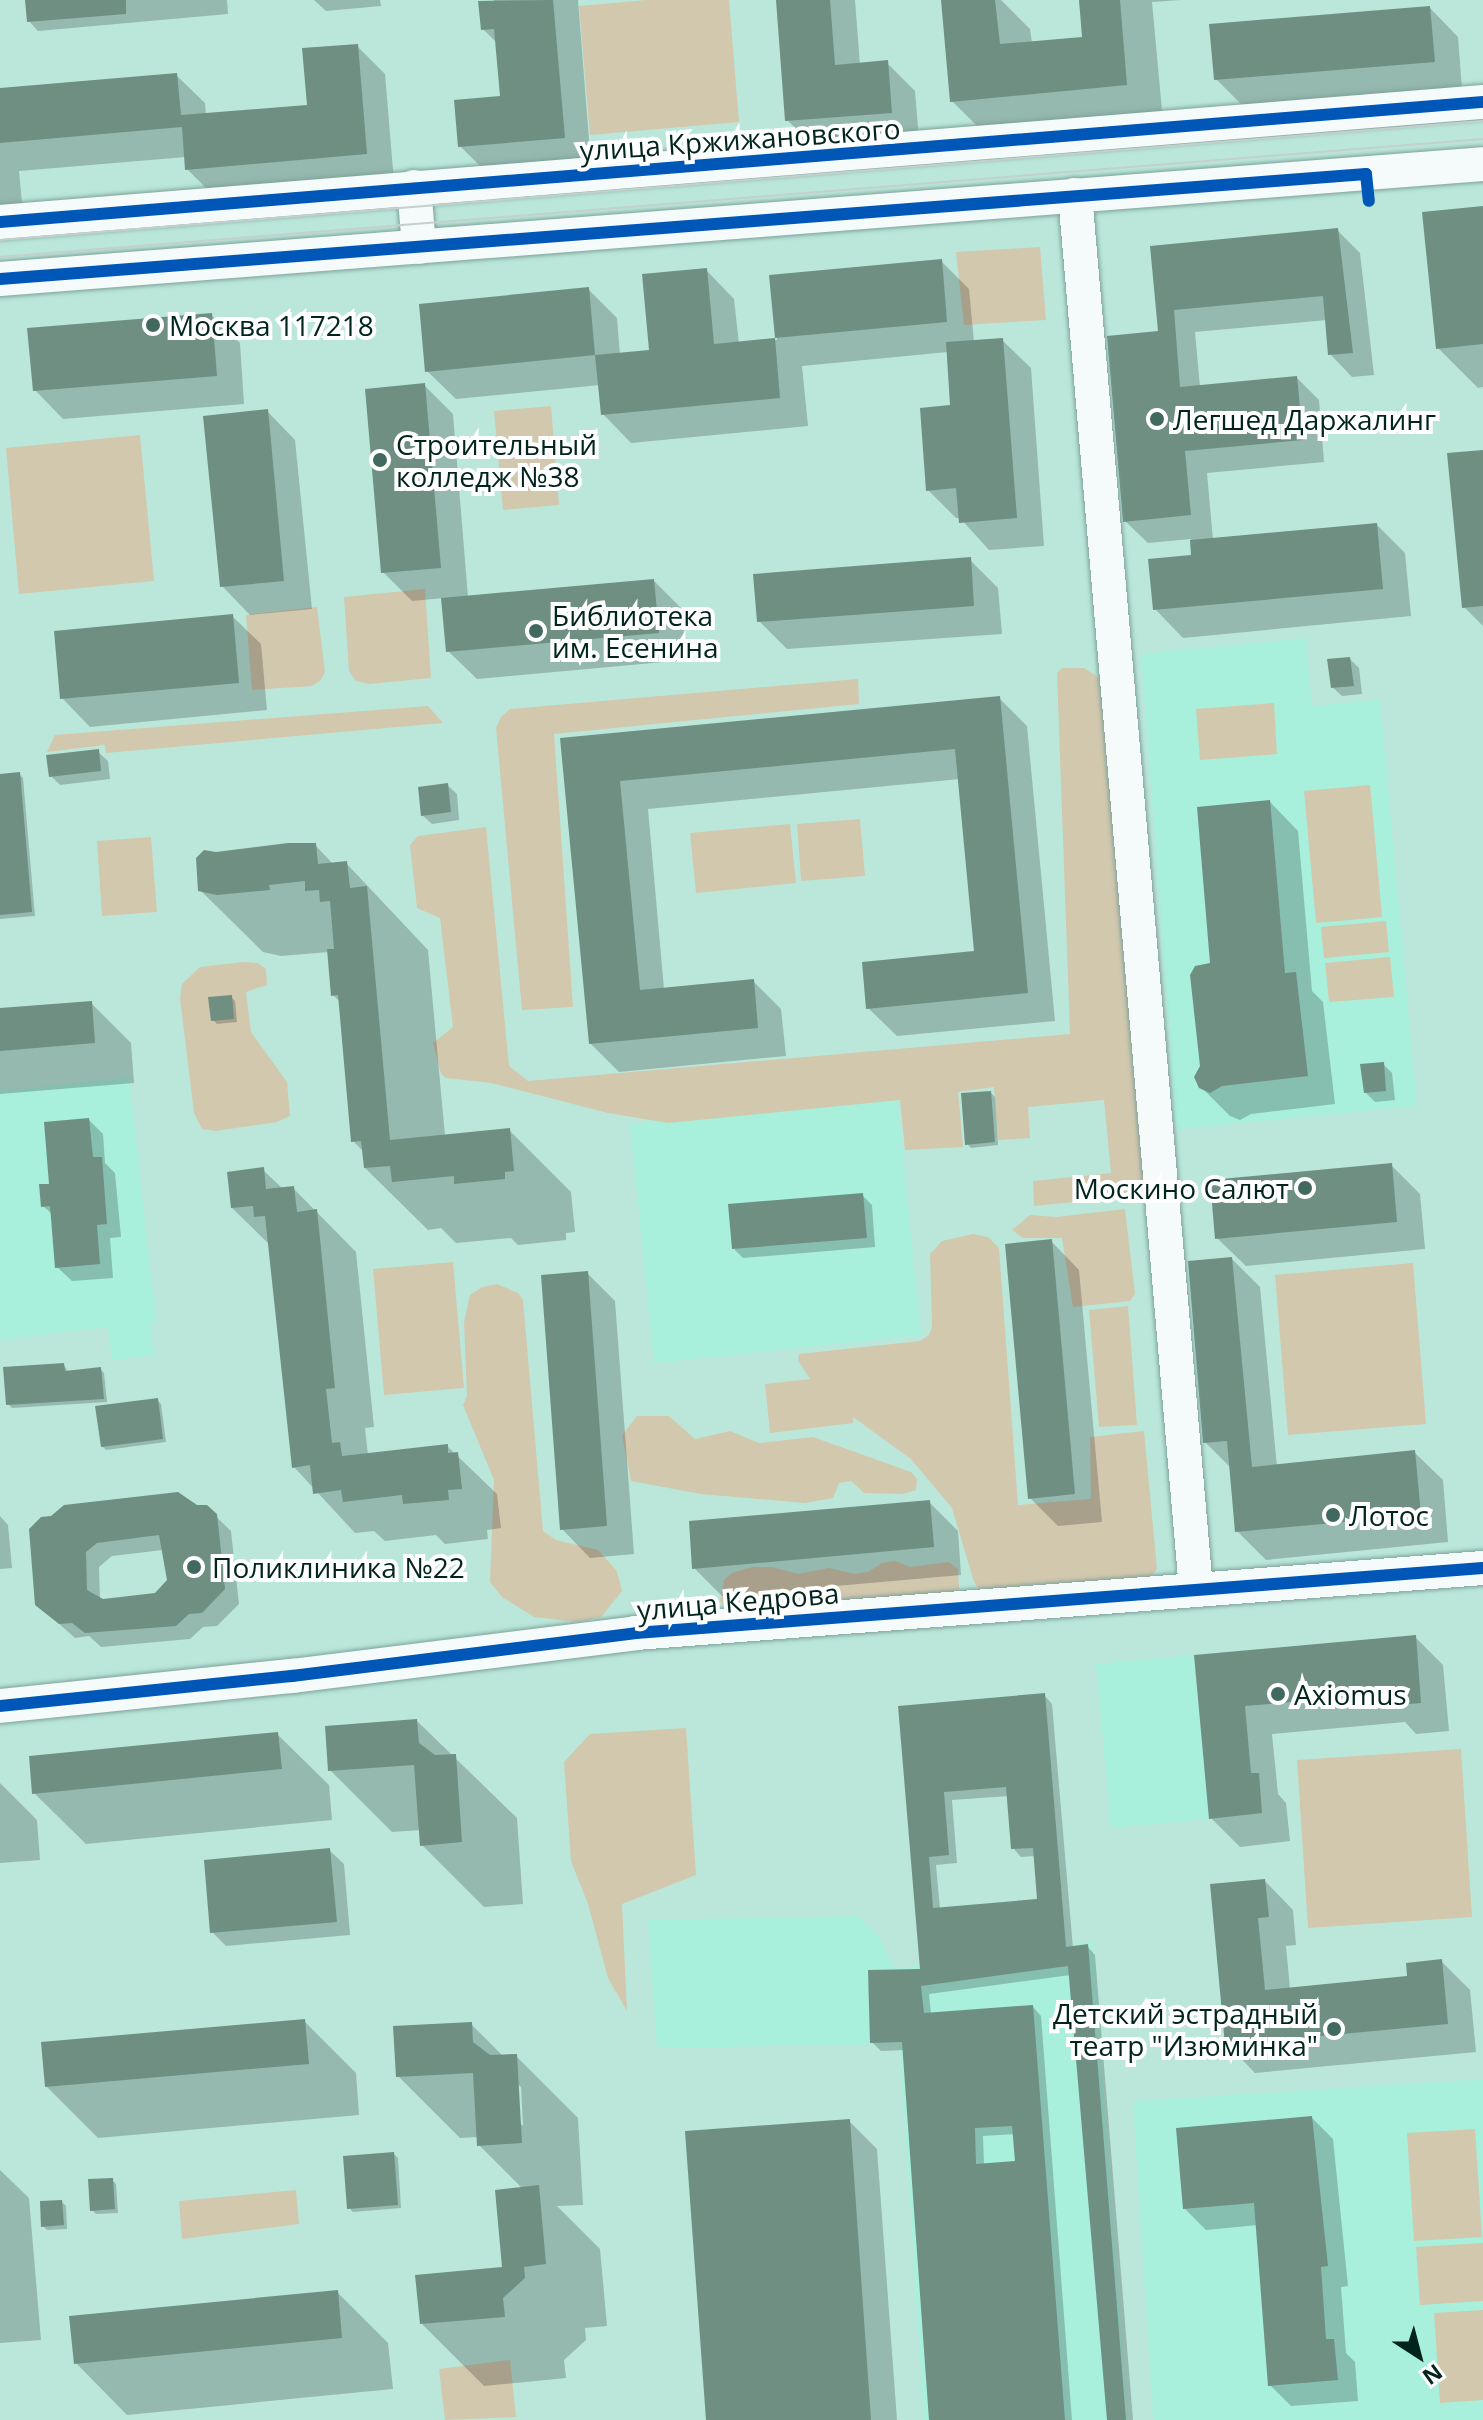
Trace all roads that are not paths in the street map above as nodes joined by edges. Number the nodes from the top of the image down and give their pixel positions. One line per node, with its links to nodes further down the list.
1 (1483, 102): 3 (street, улица Кржижановского)
2 (1483, 164): 4 (street)
3 (414, 187): 5 (street, улица Кржижановского); 6 (street)
4 (1075, 195): 6 (street); 9 (street)
5 (0, 222)
6 (419, 247): 7 (street)
7 (0, 279)
8 (1483, 1568): 9 (street, улица Кедрова)
9 (1196, 1589): 10 (street, улица Кедрова)
10 (0, 1706)

